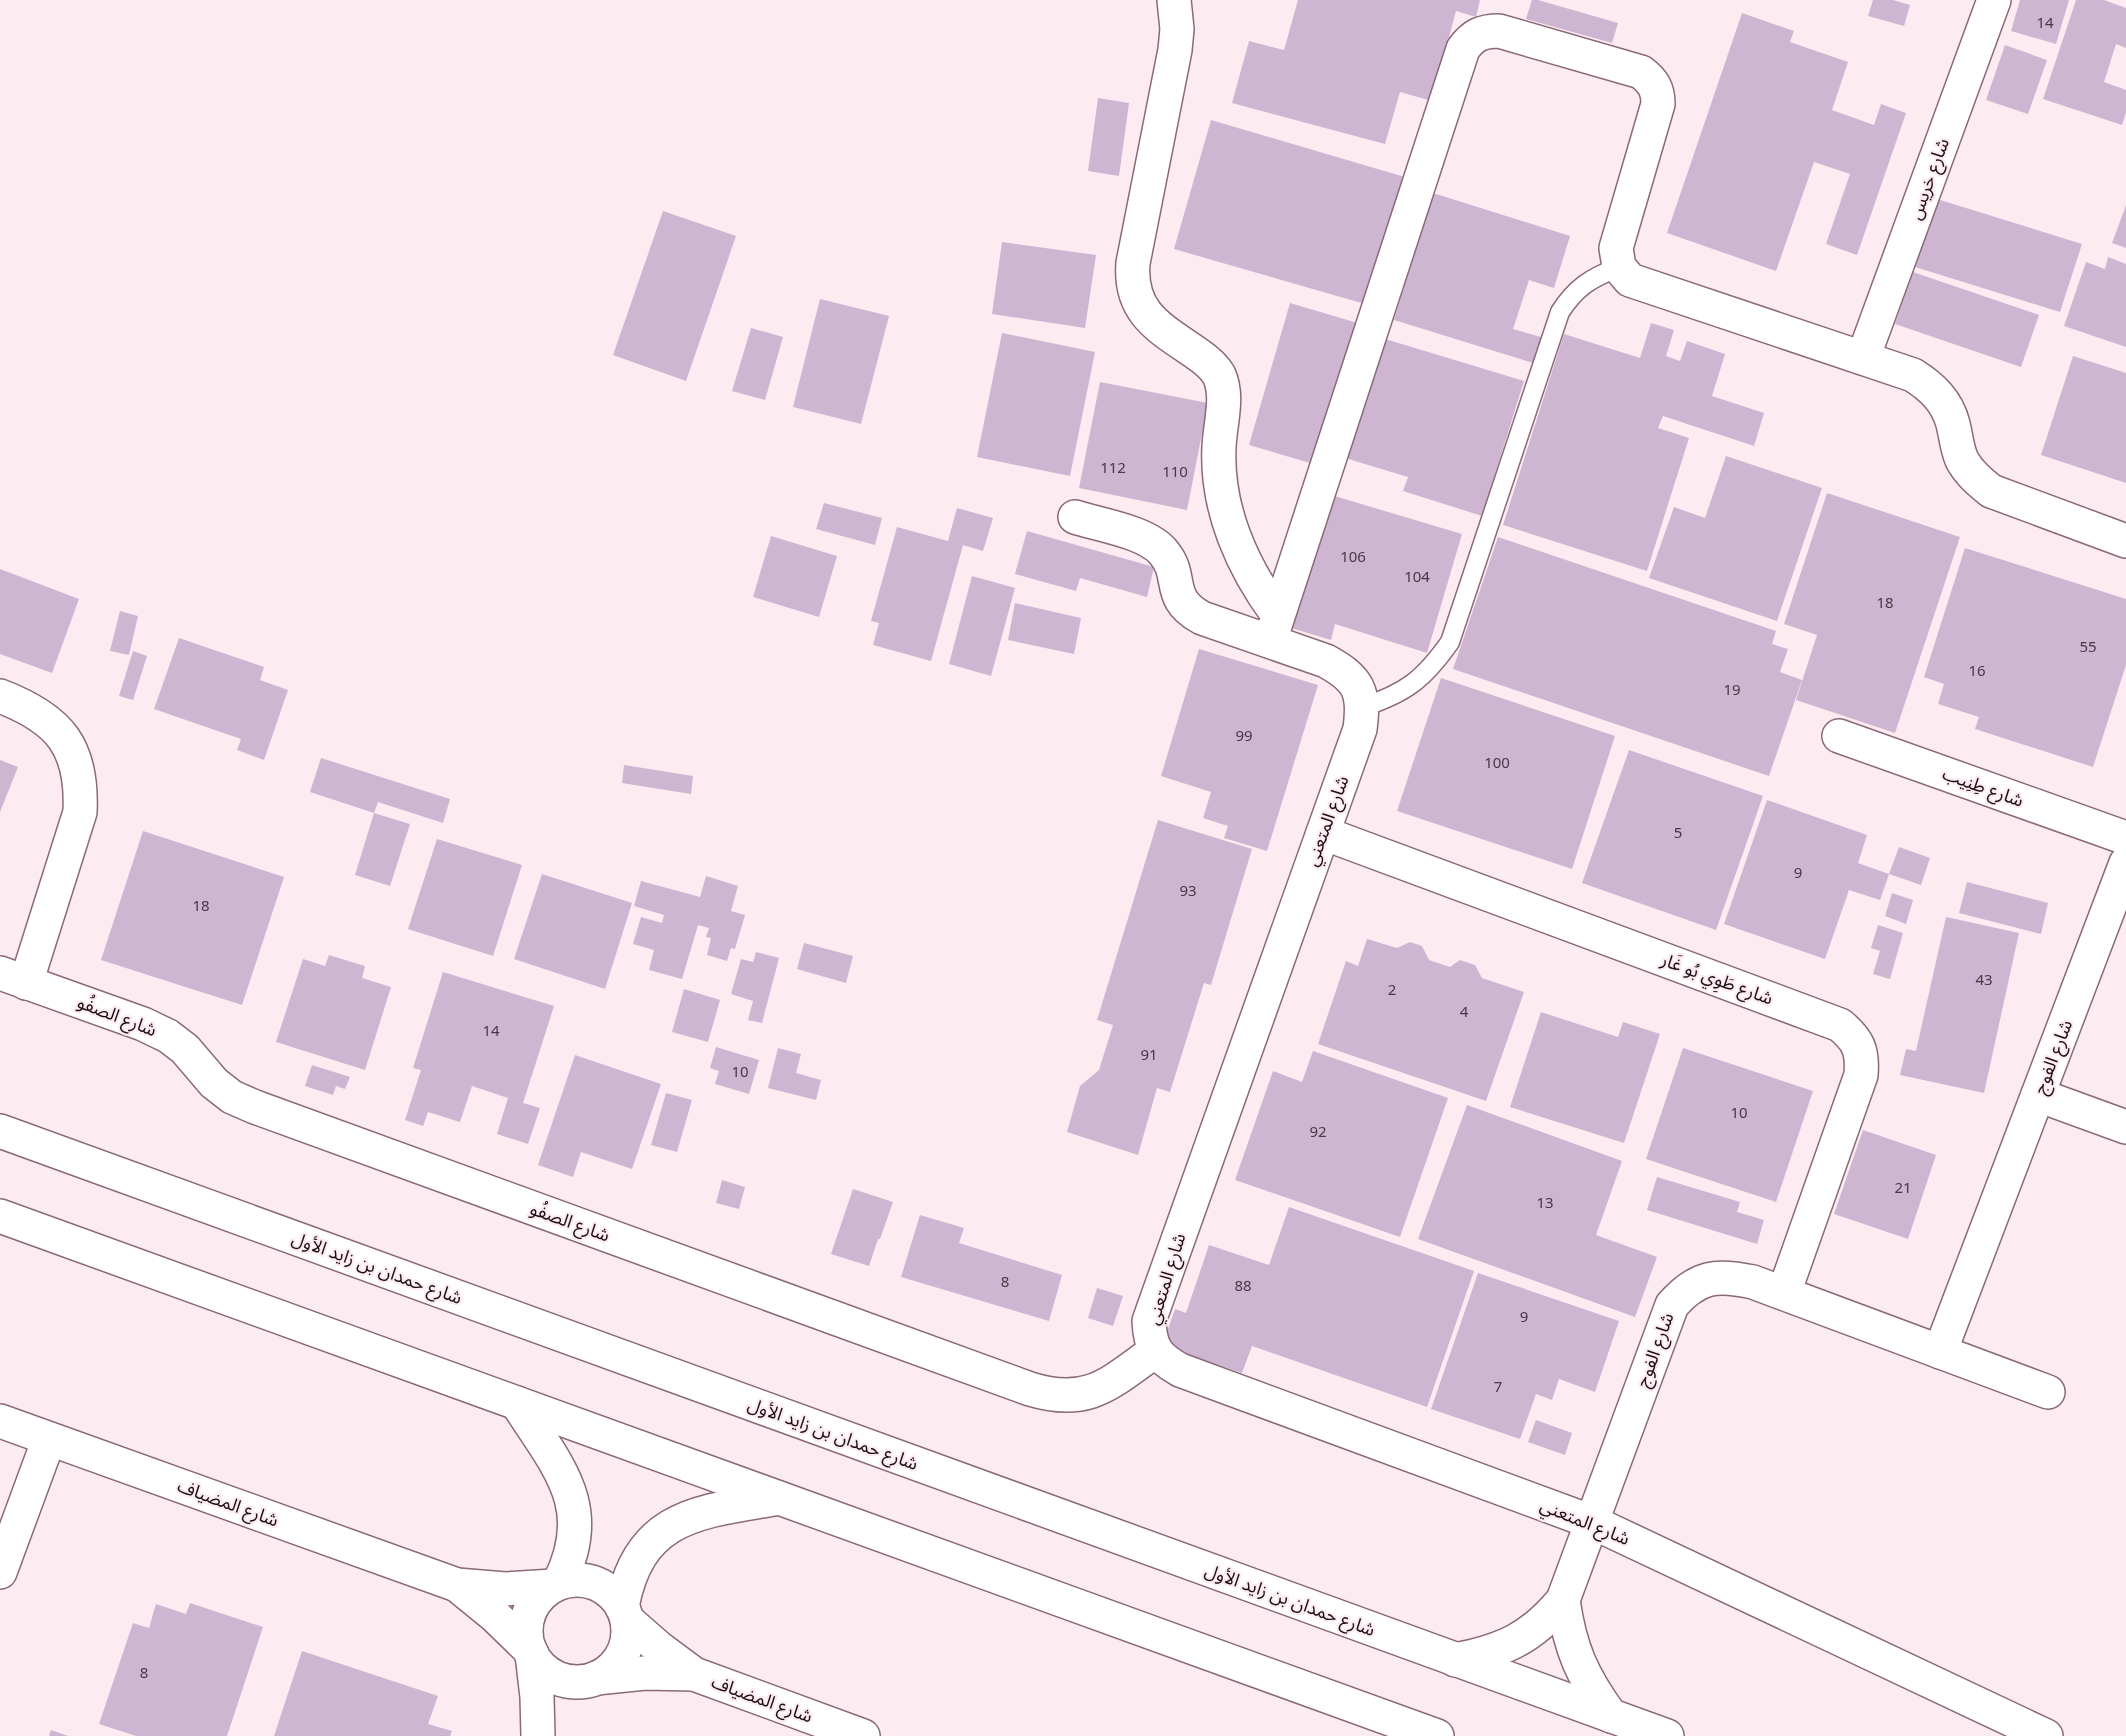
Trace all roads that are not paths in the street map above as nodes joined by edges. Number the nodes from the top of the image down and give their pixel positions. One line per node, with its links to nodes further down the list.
1 (1174, 0): 7 (street)
2 (1994, 0): 4 (street, شارع خريس)
3 (1619, 267): 4 (street); 7 (street); 9 (lane)
4 (1863, 358): 6 (street)
5 (1075, 517): 7 (street)
6 (2126, 541)
7 (1274, 628): 9 (street)
8 (0, 696): 14 (street)
9 (1363, 707): 11 (street, شارع المتعني)
10 (1839, 736): 12 (street, شارع طِنِيب)
11 (1323, 834): 19 (street, شارع طَوِي بُو غَار); 20 (street, شارع المتعني)
12 (2126, 838)
13 (2126, 863): 15 (street, شارع الفوج)
14 (13, 978): 20 (street, شارع الصفُو)
15 (2038, 1095): 16 (street); 21 (street, شارع الفوج)
16 (2126, 1127)
17 (0, 1131): 34 (street, شارع حمدان بن زايد الأول)
18 (0, 1216): 23 (street)
19 (1784, 1293): 21 (street, شارع الفوج); 27 (street, شارع الفوج)
20 (1155, 1351): 27 (street, شارع المتعني)
21 (1940, 1352): 22 (street, شارع الفوج)
22 (2048, 1392)
23 (517, 1403): 26 (street); 30 (street)
24 (0, 1421): 25 (street, شارع المضياف)
25 (49, 1438): 28 (street); 29 (street, شارع المضياف)
26 (779, 1498): 32 (street); 40 (street)
27 (1592, 1522): 31 (street, شارع الفوج); 42 (street, شارع المتعني)
28 (0, 1572)
29 (457, 1585): 30 (street, شارع المضياف); 33 (street, شارع المضياف)
30 (556, 1585): 32 (street); 33 (street)
31 (1563, 1600): 34 (street, شارع الفوج); 37 (street, شارع الفوج)
32 (624, 1613): 35 (street, شارع المضياف); 36 (street)
33 (531, 1652): 36 (street); 38 (street)
34 (1455, 1660): 37 (street, شارع حمدان بن زايد الأول)
35 (694, 1674): 36 (street, شارع المضياف); 39 (street, شارع المضياف)
36 (593, 1679): 38 (street)
37 (1611, 1716): 41 (street, شارع حمدان بن زايد الأول)
38 (539, 1736)
39 (863, 1736)
40 (1437, 1736)
41 (1667, 1736)
42 (2046, 1736)

